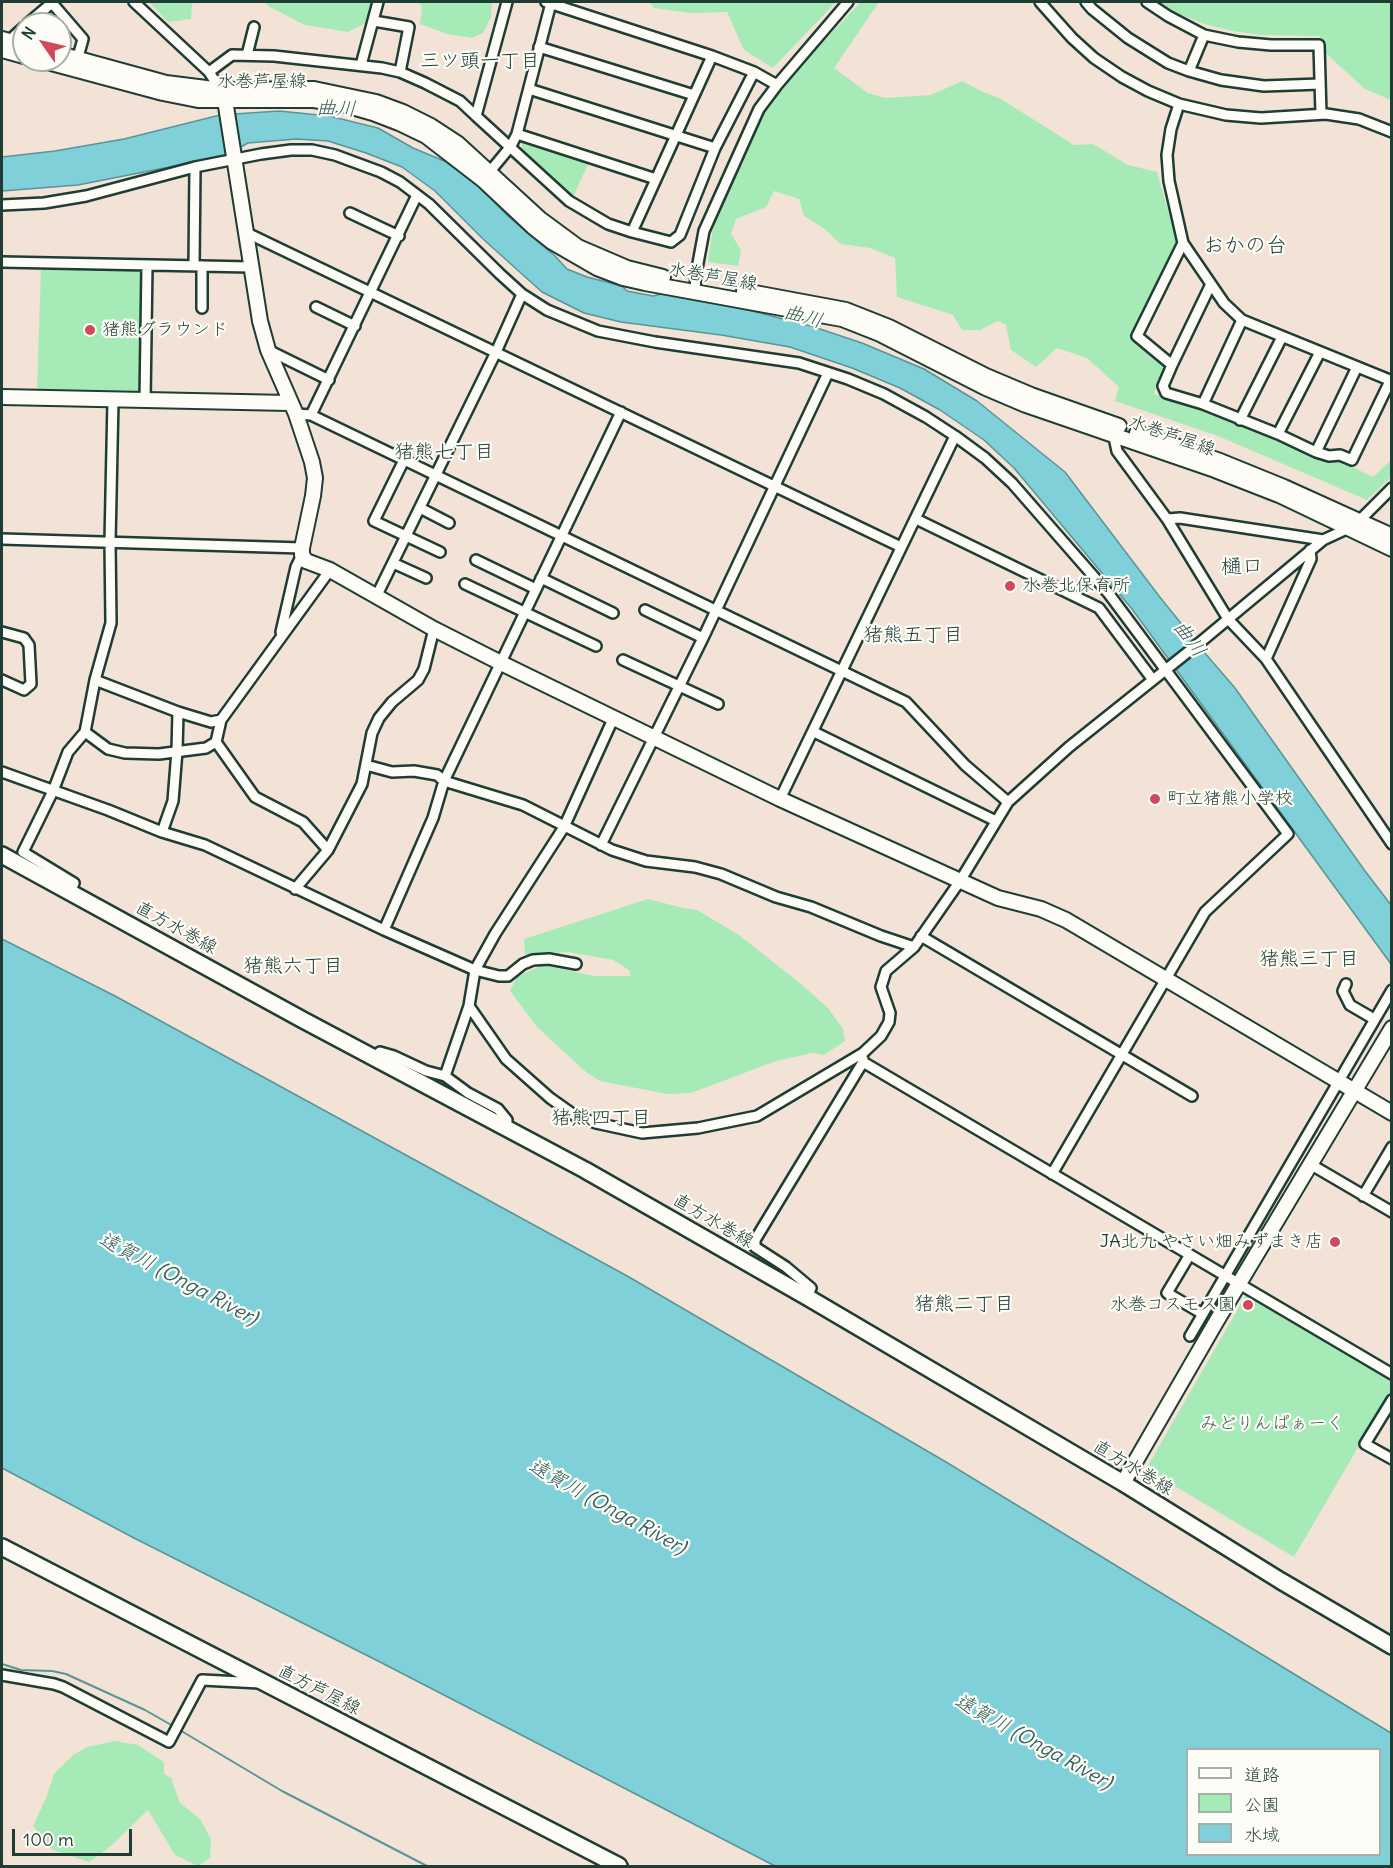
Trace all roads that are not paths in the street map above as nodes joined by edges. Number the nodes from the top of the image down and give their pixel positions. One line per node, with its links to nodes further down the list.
1 (53, 2): 10 (street); 19 (street)
2 (134, 2): 22 (street)
3 (378, 2): 11 (street)
4 (507, 2): 32 (street)
5 (549, 2): 14 (street); 16 (street)
6 (848, 2): 26 (street)
7 (1040, 2): 30 (street)
8 (1086, 2): 21 (street)
9 (1147, 2): 13 (street)
10 (41, 12)
11 (374, 21): 20 (street); 23 (street)
12 (255, 27): 15 (street)
13 (1204, 35): 21 (street); 25 (street)
14 (539, 47): 27 (street); 28 (street)
15 (248, 55): 20 (street); 22 (street)
16 (712, 56): 24 (street); 28 (street)
17 (72, 62): 19 (street, 水巻芦屋線)
18 (72, 64): 19 (street, 水巻芦屋線)
19 (76, 64): 29 (street, 水巻芦屋線)
20 (361, 65): 23 (street)
21 (1189, 71): 25 (street)
22 (209, 72): 29 (street)
23 (400, 72): 32 (street)
24 (754, 72): 26 (street); 37 (street)
25 (1320, 84): 31 (street)
26 (777, 85): 54 (street)
27 (529, 88): 34 (street); 35 (street)
28 (694, 95): 35 (street)
29 (224, 100): 38 (street); 40 (street, 水巻芦屋線)
30 (1179, 104): 31 (street); 48 (street)
31 (1321, 114): 33 (street)
32 (476, 116): 36 (street)
33 (1392, 132)
34 (517, 134): 36 (street); 41 (street)
35 (675, 137): 37 (street); 41 (street)
36 (511, 146): 40 (street); 46 (street)
37 (715, 148): 46 (street)
38 (233, 157): 39 (street); 42 (street); 45 (street)
39 (195, 167): 43 (street); 51 (street)
40 (486, 176): 54 (street, 水巻芦屋線)
41 (656, 179): 46 (street)
42 (417, 195): 47 (street); 56 (street)
43 (2, 205)
44 (350, 213): 47 (street)
45 (245, 232): 52 (street); 55 (street)
46 (633, 232)
47 (399, 236): 55 (street)
48 (1183, 243): 53 (street); 65 (street)
49 (2, 262): 50 (street)
50 (147, 265): 51 (street); 72 (street)
51 (198, 266): 52 (street); 58 (street)
52 (251, 267): 62 (street)
53 (1211, 284): 59 (street); 65 (street)
54 (695, 287): 78 (street, 水巻芦屋線)
55 (371, 292): 60 (street); 63 (street)
56 (522, 294): 63 (street); 67 (street)
57 (315, 307): 60 (street)
58 (202, 308)
59 (1242, 320): 61 (street); 73 (street)
60 (355, 326): 68 (street)
61 (1282, 337): 64 (street); 77 (street)
62 (268, 350): 68 (street); 74 (street)
63 (496, 352): 75 (street); 83 (street)
64 (1320, 352): 66 (street); 79 (street)
65 (1172, 364): 73 (street)
66 (1358, 367): 69 (street); 81 (street)
67 (828, 374): 80 (street); 84 (street)
68 (328, 380): 76 (street)
69 (1391, 381): 81 (street)
70 (2, 397): 71 (street)
71 (114, 400): 72 (street); 96 (street)
72 (145, 401): 74 (street)
73 (1203, 404): 77 (street)
74 (293, 408): 76 (street); 100 (street)
75 (621, 412): 84 (street); 92 (street)
76 (311, 415): 82 (street)
77 (1240, 420): 79 (street)
78 (1113, 429): 88 (street); 90 (street, 水巻芦屋線)
79 (1278, 434): 81 (street)
80 (956, 435): 87 (street); 125 (street)
81 (1316, 452)
82 (404, 460): 83 (street); 91 (street)
83 (435, 474): 86 (street); 92 (street)
84 (774, 487): 97 (street); 113 (street)
85 (1392, 488): 90 (street)
86 (420, 508): 89 (street); 91 (street)
87 (916, 519): 97 (street); 129 (street)
88 (1167, 519): 95 (street); 116 (street)
89 (449, 523)
90 (1354, 525): 93 (street, 水巻芦屋線); 95 (street); 98 (street, 水巻芦屋線)
91 (406, 536): 101 (street); 103 (street)
92 (562, 536): 106 (street); 113 (street)
93 (1392, 536)
94 (2, 539): 96 (street)
95 (1323, 540): 99 (street)
96 (110, 542): 100 (street); 128 (street)
97 (901, 547): 126 (street)
98 (1392, 549)
99 (1310, 550): 116 (street); 122 (street)
100 (302, 551): 104 (street); 110 (street)
101 (440, 552)
102 (476, 560): 108 (street)
103 (393, 563): 105 (street); 109 (street)
104 (330, 570): 109 (street); 111 (street)
105 (426, 578)
106 (541, 579): 108 (street); 115 (street)
107 (465, 584): 114 (street)
108 (536, 589): 114 (street)
109 (376, 597): 117 (street)
110 (288, 599): 111 (street); 119 (street)
111 (305, 604): 119 (street)
112 (645, 610): 120 (street)
113 (715, 610): 120 (street); 126 (street)
114 (525, 612): 121 (street); 124 (street)
115 (613, 613)
116 (1228, 619): 122 (street); 125 (street)
117 (434, 630): 124 (street); 140 (street)
118 (2, 632): 127 (street)
119 (280, 638): 134 (street)
120 (703, 638): 130 (street)
121 (596, 645)
122 (1266, 659): 149 (street)
123 (623, 660): 130 (street)
124 (501, 663): 133 (street); 142 (street)
125 (1164, 670): 129 (street); 161 (street)
126 (843, 671): 136 (street); 145 (street)
127 (2, 680)
128 (95, 680): 132 (street); 135 (street)
129 (1153, 680): 145 (street)
130 (679, 686): 131 (street); 137 (street)
131 (718, 704)
132 (178, 712): 134 (street); 139 (street)
133 (613, 718): 137 (street); 147 (street)
134 (221, 720): 138 (street)
135 (85, 732): 139 (street); 143 (street)
136 (814, 732): 144 (street); 146 (street)
137 (653, 737): 144 (street); 150 (street)
138 (216, 742): 139 (street); 151 (street)
139 (177, 751): 148 (street)
140 (366, 765): 142 (street); 151 (street)
141 (2, 772): 143 (street)
142 (444, 780): 147 (street); 156 (street)
143 (53, 791): 148 (street); 155 (street)
144 (780, 799): 153 (street)
145 (1008, 802): 146 (street)
146 (996, 821): 153 (street)
147 (564, 826): 150 (street); 160 (street)
148 (162, 832): 154 (street)
149 (1392, 844)
150 (601, 845): 158 (street)
151 (328, 850): 154 (street)
152 (2, 855): 155 (main road, 直方水巻線)
153 (960, 881): 157 (street); 161 (street)
154 (295, 889): 156 (street)
155 (70, 893): 168 (main road, 直方水巻線)
156 (384, 930): 160 (street)
157 (921, 936): 158 (street); 167 (street)
158 (914, 947): 169 (street)
159 (576, 964): 160 (street)
160 (475, 970): 164 (street)
161 (1166, 980): 167 (street); 171 (street)
162 (1346, 984): 165 (street)
163 (1392, 990): 165 (street)
164 (469, 1006): 169 (street); 170 (street)
165 (1374, 1019): 171 (street)
166 (1392, 1028): 172 (street)
167 (1122, 1055): 173 (street); 178 (street)
168 (374, 1057): 170 (street); 175 (main road, 直方水巻線)
169 (863, 1058): 178 (street); 184 (street)
170 (445, 1076): 175 (street)
171 (1337, 1082): 172 (street); 182 (street)
172 (1354, 1092): 174 (street); 177 (street)
173 (1192, 1096)
174 (1392, 1113)
175 (506, 1127): 184 (main road, 直方水巻線)
176 (1392, 1147): 179 (street)
177 (1310, 1164): 179 (street); 183 (street)
178 (1052, 1174): 181 (street)
179 (1363, 1196): 180 (street)
180 (1392, 1212)
181 (1189, 1256): 182 (street); 185 (street)
182 (1224, 1277): 183 (street); 185 (street)
183 (1238, 1285): 187 (street); 190 (street)
184 (807, 1297): 190 (main road, 直方水巻線)
185 (1203, 1314): 186 (street)
186 (1190, 1336)
187 (1392, 1374)
188 (1392, 1400): 189 (street)
189 (1392, 1459)
190 (1123, 1484): 192 (main road, 直方水巻線)
191 (2, 1546): 194 (main road, 直方芦屋線)
192 (1392, 1646)
193 (2, 1675): 194 (street)
194 (265, 1684): 195 (main road, 直方芦屋線)
195 (619, 1866)

